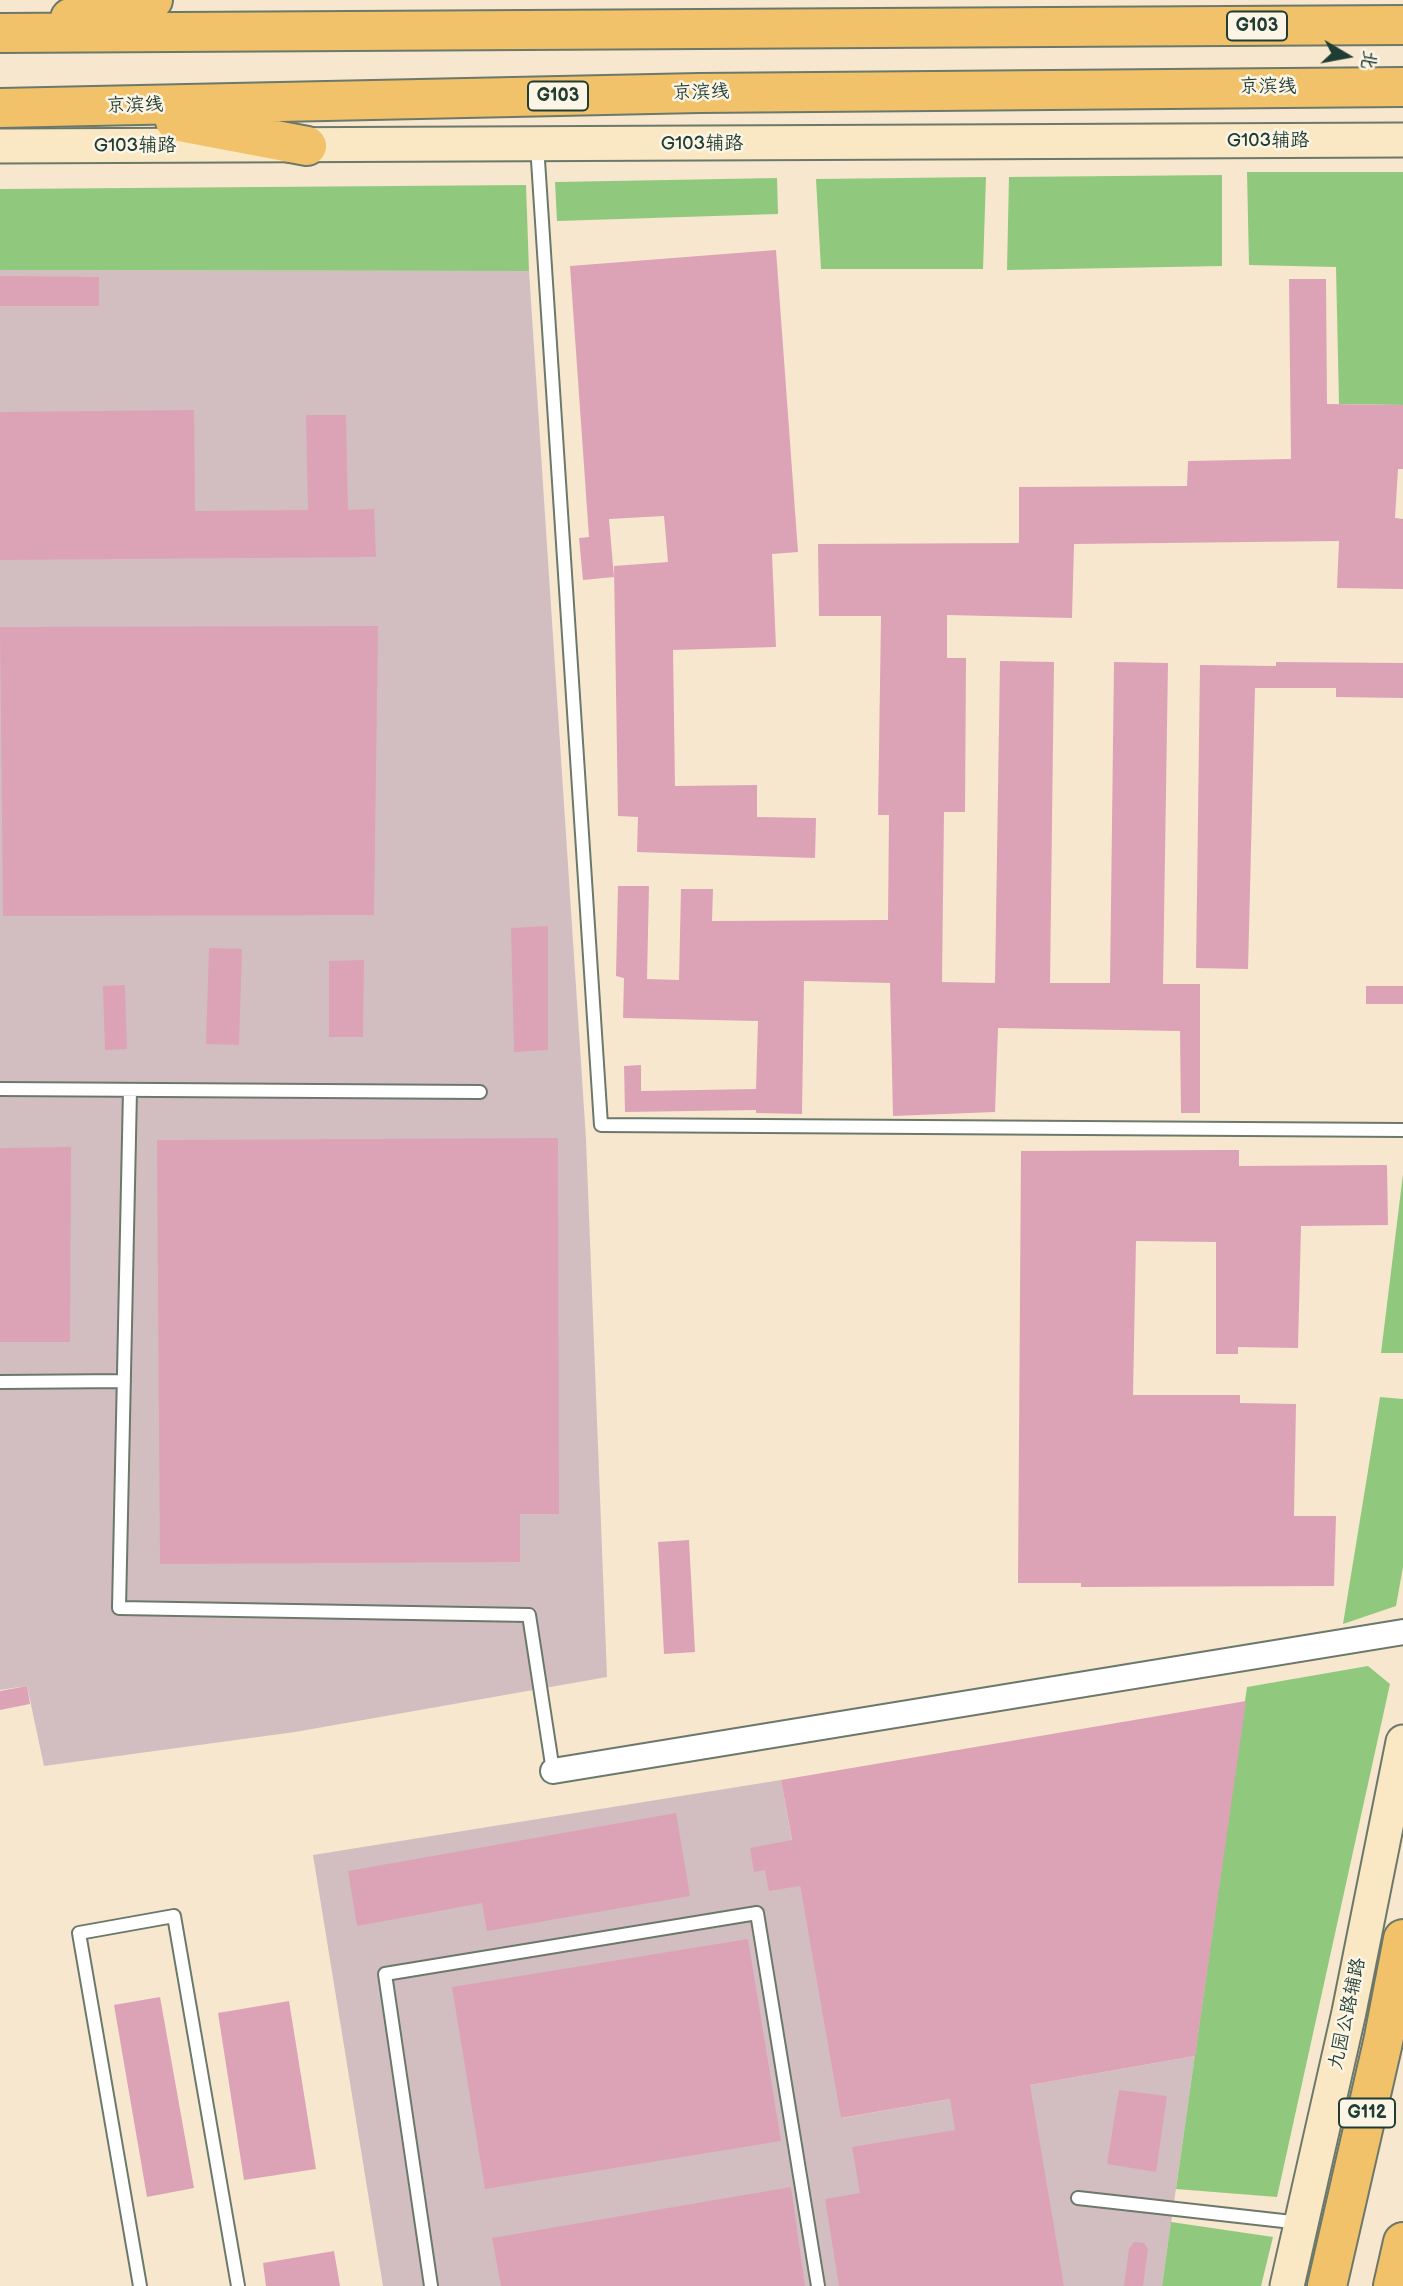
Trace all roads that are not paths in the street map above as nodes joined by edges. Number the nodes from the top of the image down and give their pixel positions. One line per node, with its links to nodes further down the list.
1 (153, 0): 3 (highway)
2 (1403, 25): 3 (highway, G103)
3 (0, 33)
4 (1403, 86): 5 (highway, 京滨线 / G103)
5 (100, 107): 6 (highway, 京滨线 / G103); 10 (highway)
6 (0, 108)
7 (1403, 140): 8 (street, G103辅路)
8 (537, 145): 10 (street, G103辅路); 14 (lane)
9 (0, 146): 10 (street, G103辅路)
10 (307, 146)
11 (0, 1089): 12 (lane)
12 (130, 1090): 13 (lane); 15 (lane)
13 (480, 1092)
14 (1403, 1130)
15 (124, 1381): 16 (lane); 19 (lane)
16 (0, 1382)
17 (1403, 1632): 19 (street)
18 (1403, 1742): 22 (street, 九园公路辅路)
19 (553, 1771)
20 (1403, 1938): 29 (highway, G112)
21 (1078, 2198): 22 (lane)
22 (1301, 2223): 28 (street, 九园公路辅路)
23 (1403, 2242): 30 (highway)
24 (140, 2286): 25 (lane)
25 (237, 2286)
26 (431, 2286): 27 (lane)
27 (818, 2286)
28 (1287, 2286)
29 (1327, 2286)
30 (1393, 2286)

